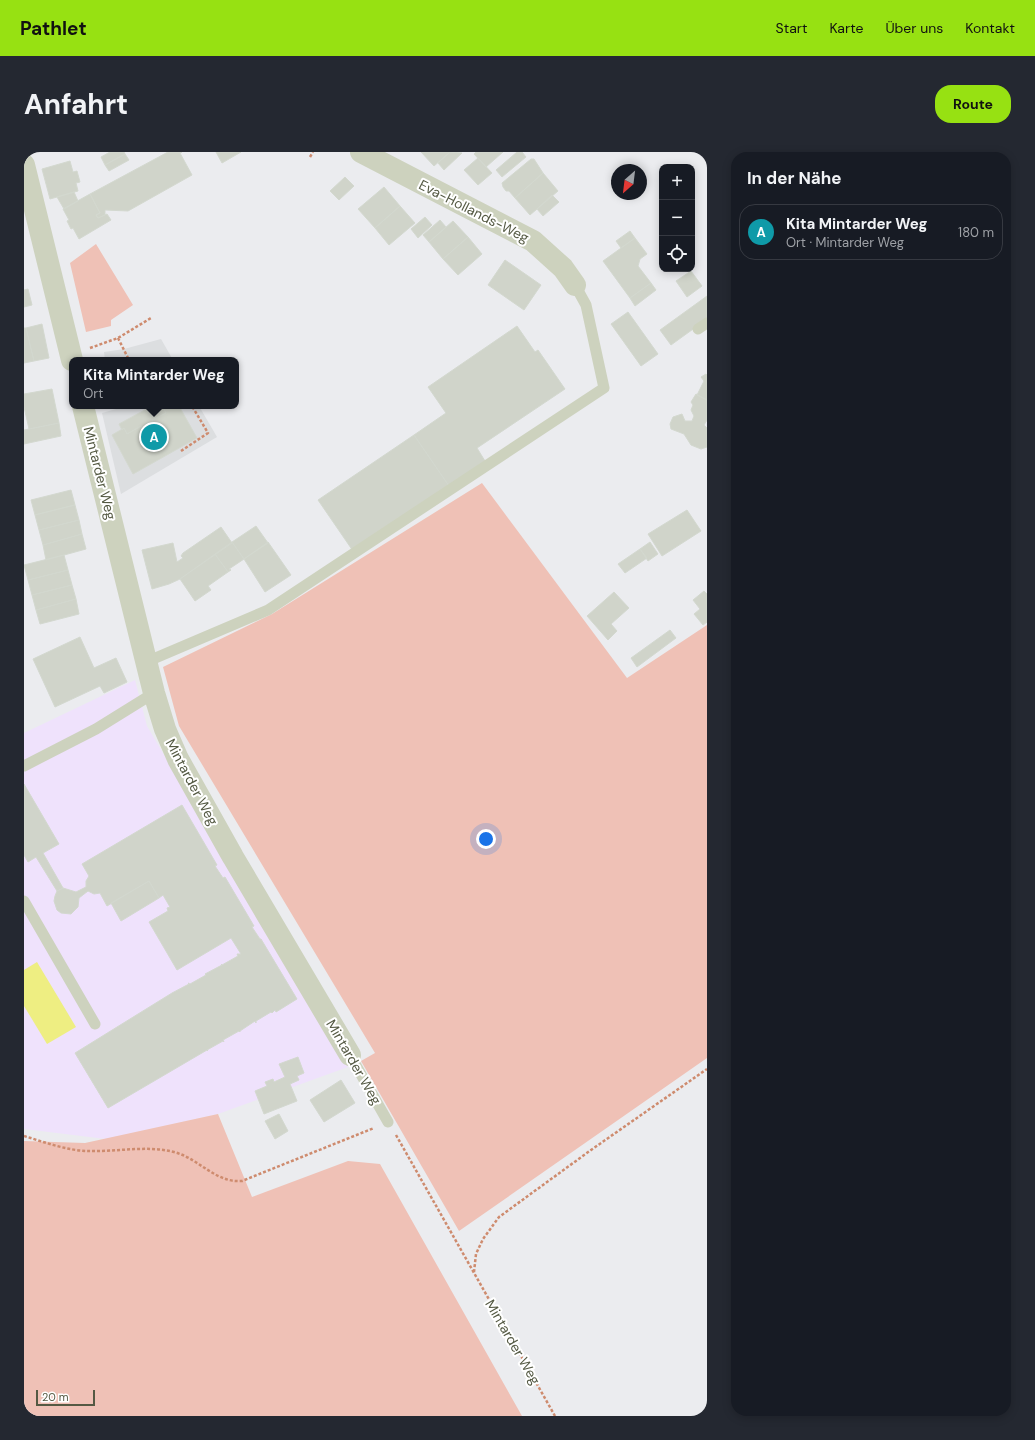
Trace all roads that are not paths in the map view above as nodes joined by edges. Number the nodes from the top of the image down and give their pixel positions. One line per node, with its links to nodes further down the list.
1 (361, 152): 3 (street, Eva-Hollands-Weg)
2 (24, 165): 6 (street)
3 (575, 285): 8 (lane)
4 (707, 323): 5 (lane)
5 (698, 329)
6 (71, 357)
7 (84, 409): 8 (street, Mintarder Weg)
8 (146, 662): 9 (street, Mintarder Weg)
9 (154, 693): 10 (lane); 13 (street, Mintarder Weg)
10 (24, 766)
11 (24, 901): 12 (lane)
12 (95, 1024)
13 (350, 1055): 14 (lane, Mintarder Weg)
14 (388, 1122)

